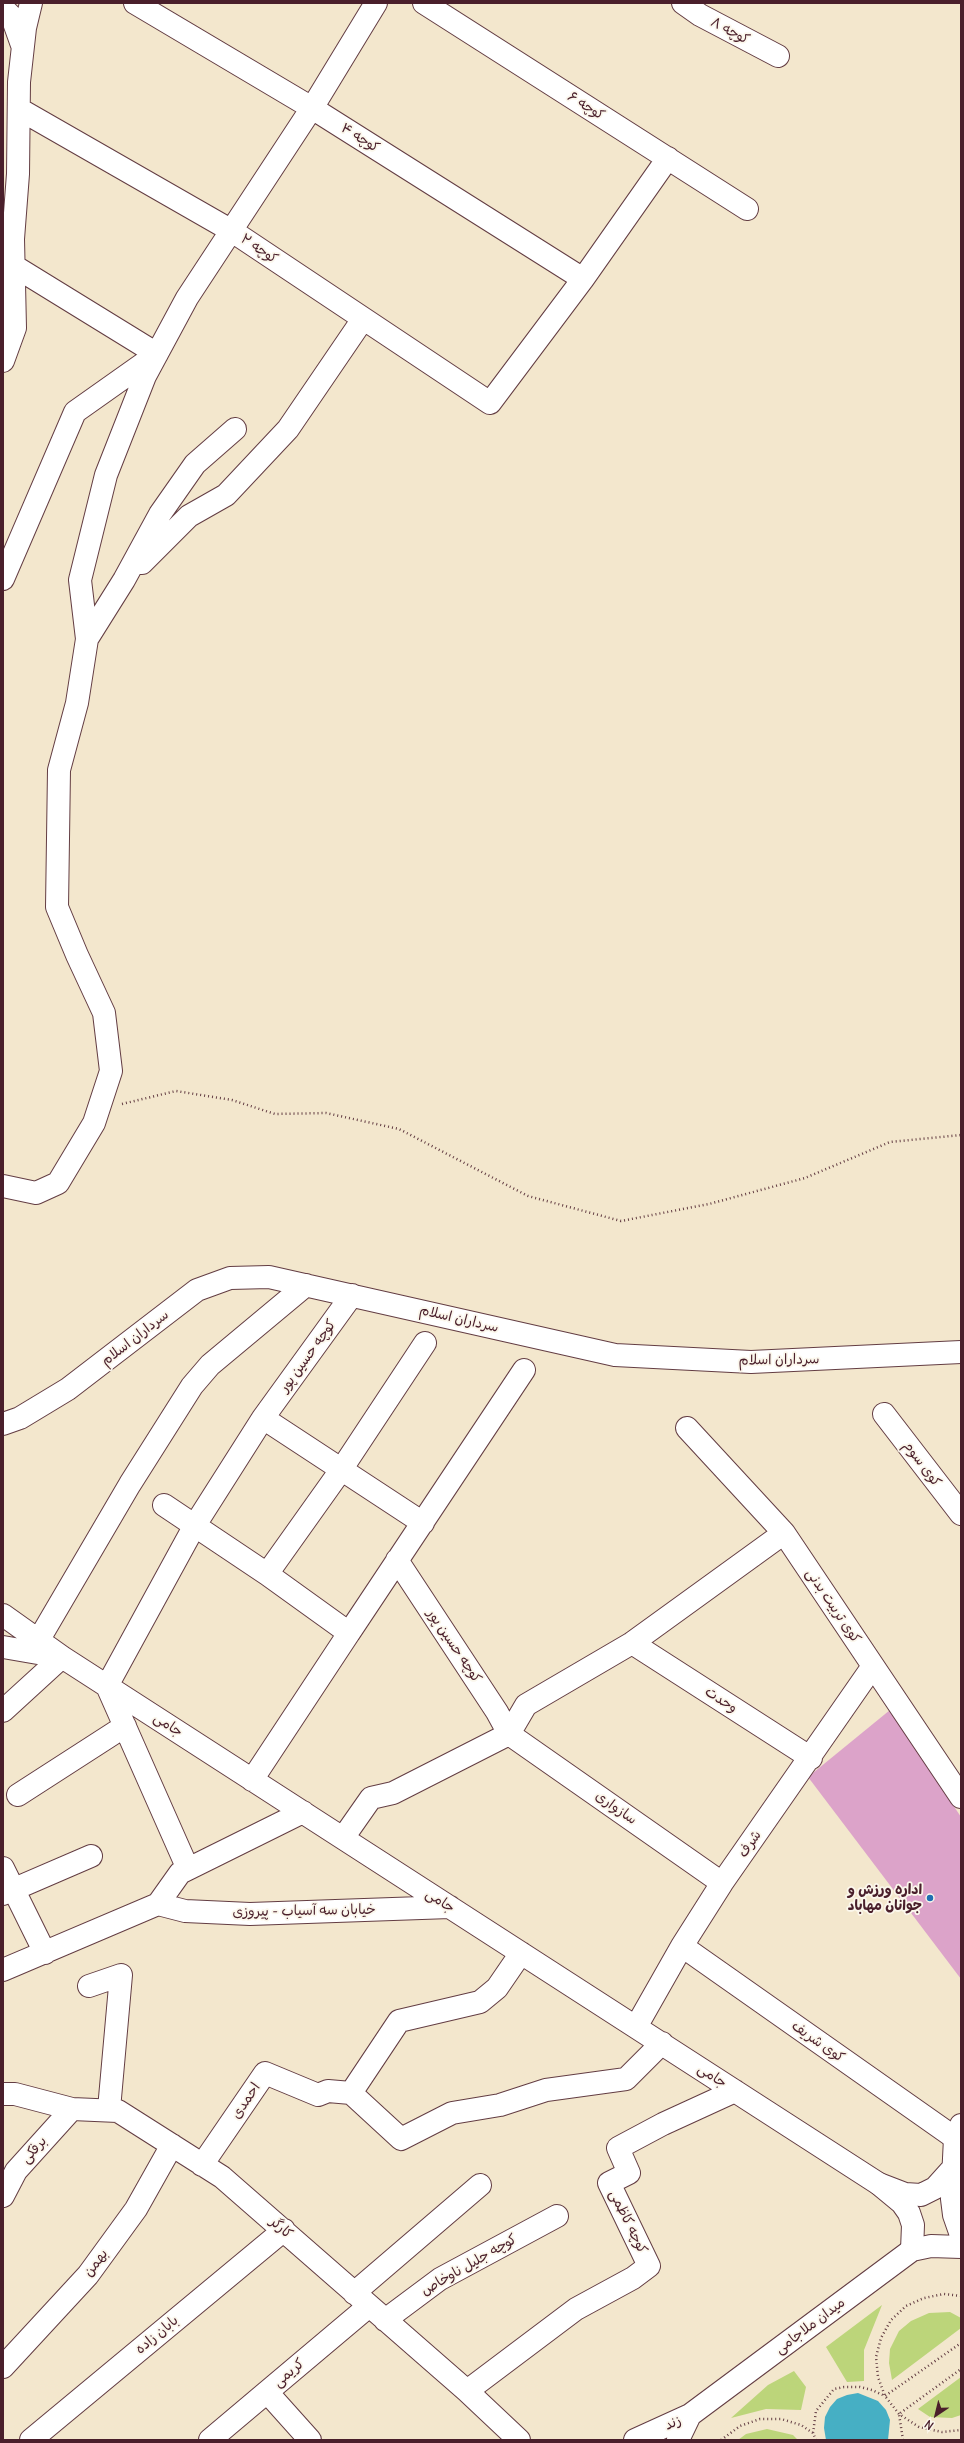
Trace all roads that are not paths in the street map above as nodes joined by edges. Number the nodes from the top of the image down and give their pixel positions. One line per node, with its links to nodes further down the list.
1 (31, 3): 7 (street)
2 (135, 3): 9 (street, کوچه ۴)
3 (376, 3): 9 (street)
4 (424, 3): 11 (street, کوچه ۶)
5 (684, 3): 8 (street, کوچه ۸)
6 (3, 8): 7 (street)
7 (23, 46): 10 (street)
8 (778, 56)
9 (312, 108): 13 (street); 15 (street, کوچه ۴)
10 (19, 109): 13 (street, کوچه ۲); 14 (street)
11 (668, 158): 12 (street, کوچه ۶); 15 (street)
12 (747, 209)
13 (232, 231): 16 (street, کوچه ۲); 17 (street)
14 (14, 266): 17 (street); 18 (street)
15 (583, 279): 16 (street, کوچه ۲)
16 (363, 319): 21 (street)
17 (157, 354): 20 (street); 22 (street)
18 (3, 361)
19 (235, 429): 21 (street)
20 (3, 579)
21 (124, 580): 22 (street)
22 (88, 639): 23 (street)
23 (3, 1186)
24 (306, 1285): 25 (street, سرداران اسلام); 31 (street, سرداران اسلام); 43 (street)
25 (352, 1295): 27 (street, سرداران اسلام); 30 (street, کوچه حسین پور)
26 (425, 1343): 33 (street)
27 (961, 1352)
28 (524, 1370): 36 (street)
29 (884, 1414): 35 (street, کوی سوم)
30 (263, 1418): 33 (street); 37 (street, کوچه حسین پور)
31 (3, 1424)
32 (687, 1428): 38 (street, کوی تربیت بدنی)
33 (341, 1470): 36 (street); 40 (street)
34 (164, 1505): 37 (street)
35 (961, 1514)
36 (423, 1523): 39 (street)
37 (195, 1525): 40 (street); 48 (street, کوچه حسین پور)
38 (784, 1533): 44 (street); 47 (street, کوی تربیت بدنی)
39 (397, 1560): 42 (street); 51 (street, کوچه حسین پور)
40 (267, 1574): 42 (street)
41 (3, 1615): 43 (street, جامی)
42 (349, 1633): 53 (street)
43 (38, 1641): 46 (street, جامی)
44 (632, 1643): 51 (street); 52 (street, وحدت)
45 (3, 1647): 46 (street)
46 (62, 1657): 48 (street, جامی); 49 (street)
47 (873, 1666): 52 (street, شرف); 55 (street, کوی تربیت بدنی)
48 (107, 1686): 50 (street); 53 (street, جامی)
49 (3, 1710)
50 (125, 1726): 54 (street); 60 (street)
51 (509, 1734): 57 (street); 61 (street, سازواری)
52 (811, 1758): 61 (street, شرف)
53 (252, 1780): 56 (street, جامی)
54 (18, 1795)
55 (961, 1797)
56 (303, 1812): 57 (street, جامی); 60 (street)
57 (343, 1838): 64 (street, جامی)
58 (90, 1856): 62 (street)
59 (3, 1868): 62 (street)
60 (188, 1869): 63 (street)
61 (722, 1883): 65 (street, شرف)
62 (8, 1891): 66 (street)
63 (158, 1904): 64 (street, خیابان سه آسیاب - پیروزی); 66 (street)
64 (450, 1907): 67 (street, جامی)
65 (682, 1946): 70 (street, شرف); 77 (street, کوی شریف)
66 (45, 1953): 68 (street)
67 (521, 1953): 70 (street, جامی); 73 (street)
68 (3, 1970)
69 (89, 1986): 76 (street)
70 (636, 2027): 71 (street, جامی)
71 (662, 2043): 72 (street, جامی); 73 (street)
72 (735, 2091): 81 (street, جامی); 92 (street, کوچه کاظمی)
73 (351, 2093): 79 (street, احمدی)
74 (3, 2094): 75 (street, کارگر)
75 (72, 2109): 76 (street, کارگر); 83 (street, برفکی)
76 (109, 2110): 78 (street, کارگر)
77 (958, 2132): 80 (street)
78 (172, 2145): 79 (street, کارگر); 91 (street, بهمن)
79 (202, 2165): 85 (street, کارگر)
80 (953, 2168): 81 (street); 86 (street)
81 (879, 2184): 88 (street)
82 (480, 2185): 89 (street, کریمی)
83 (3, 2196)
84 (557, 2216): 90 (street, کوچه جلیل ناوخاص)
85 (284, 2230): 89 (street, کارگر); 95 (street, بابان زاده)
86 (961, 2235)
87 (961, 2247): 88 (street, میدان ملاجامی)
88 (912, 2250): 94 (street, میدان ملاجامی)
89 (362, 2299): 90 (street, کارگر); 93 (street, کریمی)
90 (385, 2320): 92 (street, کارگر)
91 (3, 2367)
92 (467, 2391): 98 (street, کارگر)
93 (267, 2392): 96 (street, کریمی); 97 (street)
94 (690, 2415): 99 (street, زند); 100 (street, میدان ملاجامی)
95 (31, 2440)
96 (210, 2440)
97 (310, 2440)
98 (519, 2440)
99 (635, 2440)
100 (678, 2440)

